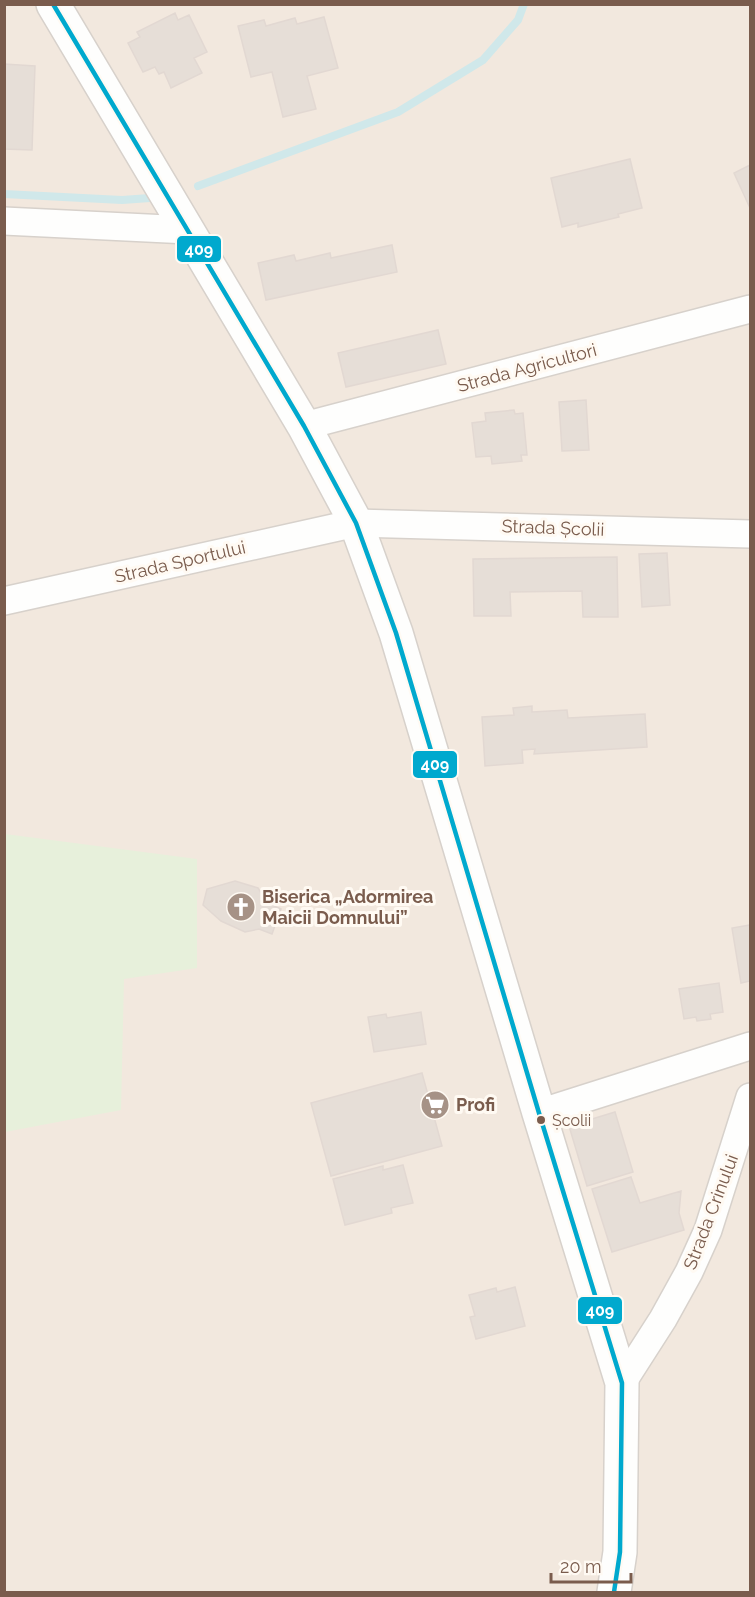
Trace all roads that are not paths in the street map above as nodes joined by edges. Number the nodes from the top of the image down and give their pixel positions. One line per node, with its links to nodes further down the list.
1 (53, 4): 3 (street)
2 (4, 221): 3 (street)
3 (188, 230): 5 (street)
4 (750, 309): 5 (street, Strada Agricultori)
5 (304, 426): 6 (street)
6 (356, 523): 7 (street, Strada Școlii); 8 (street, Strada Sportului); 11 (street)
7 (750, 534)
8 (4, 601)
9 (750, 1051): 11 (street)
10 (750, 1097): 12 (street, Strada Crinului)
11 (539, 1113): 12 (street)
12 (622, 1383): 13 (street)
13 (614, 1593)

